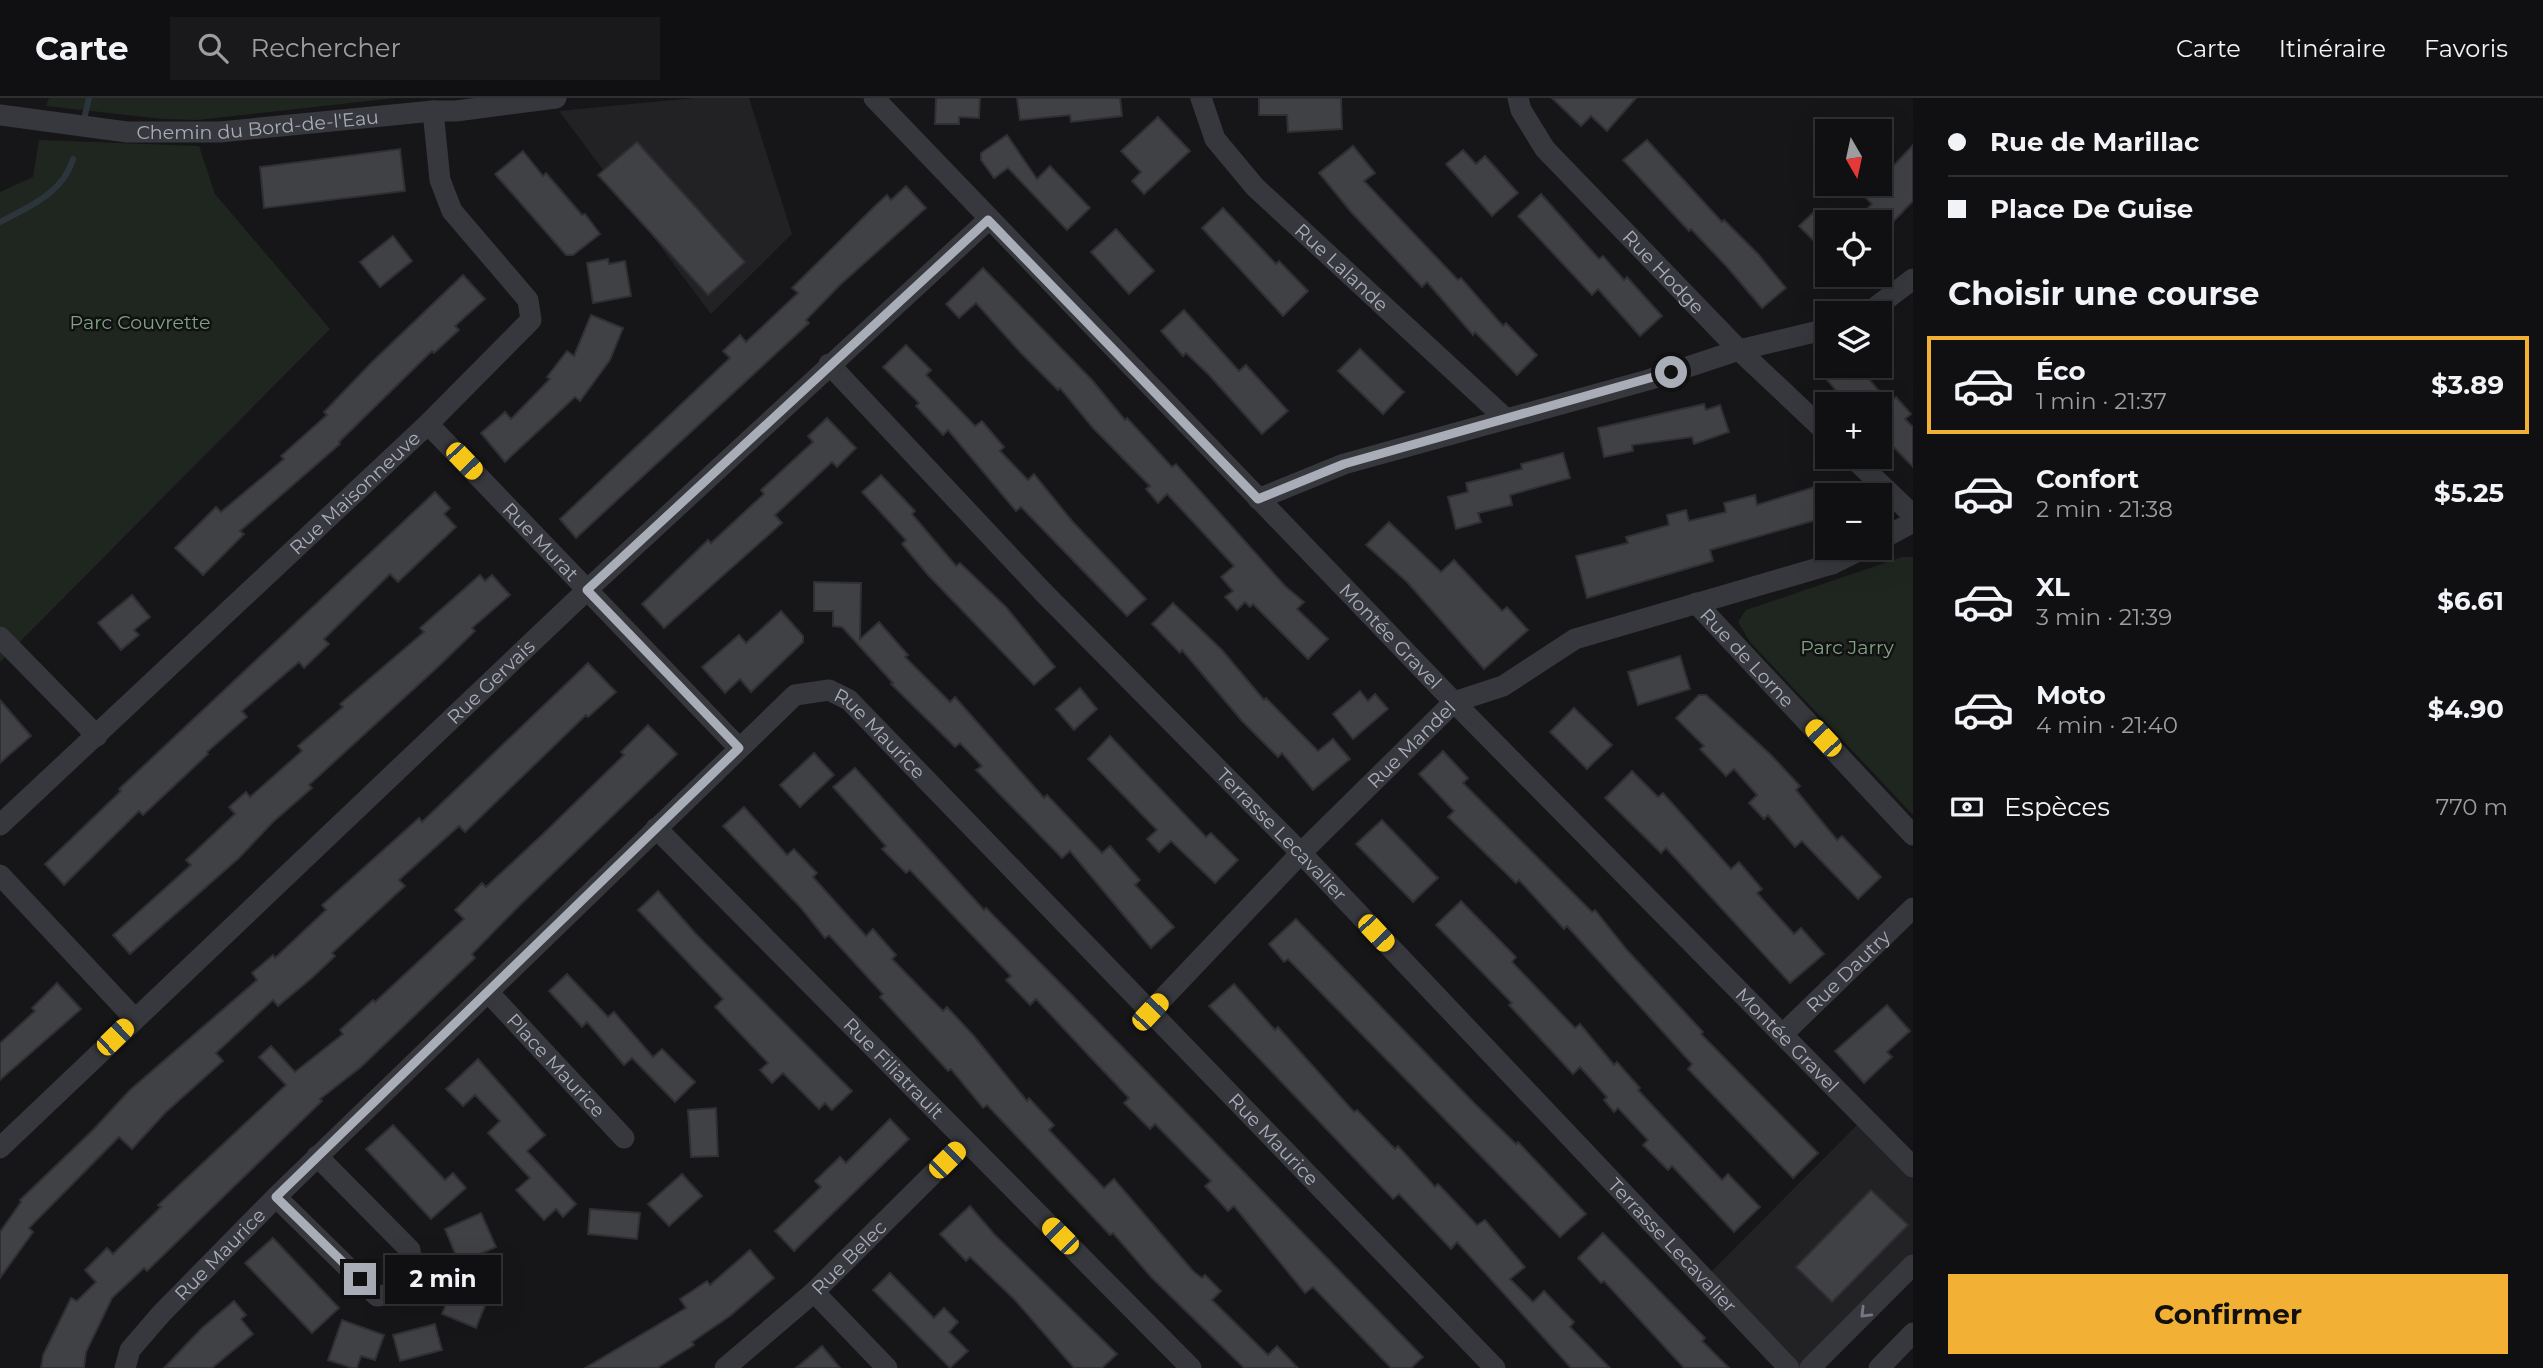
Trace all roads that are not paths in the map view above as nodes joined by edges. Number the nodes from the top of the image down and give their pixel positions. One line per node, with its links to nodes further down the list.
1 (556, 98): 5 (street, Chemin du Bord-de-l'Eau)
2 (874, 98): 7 (street, Montée Gravel)
3 (1201, 98): 13 (street, Rue Lalande)
4 (1518, 98): 11 (street, Rue Hodge)
5 (433, 111): 6 (street, Chemin du Bord-de-l'Eau); 15 (street, Rue Maisonneuve)
6 (0, 115)
7 (988, 220): 12 (street, Rue Gervais); 17 (street, Montée Gravel)
8 (1913, 279): 9 (street)
9 (1884, 301)
10 (1815, 332): 11 (street)
11 (1739, 350): 13 (street); 14 (street, Rue Hodge)
12 (829, 364): 22 (street, Rue Gervais); 31 (street, Terrasse Lecavalier)
13 (1506, 419): 17 (street)
14 (1815, 422)
15 (429, 424): 22 (street, Rue Murat); 26 (street, Rue Maisonneuve)
16 (1865, 469): 18 (street)
17 (1258, 499): 25 (street, Montée Gravel)
18 (1913, 515)
19 (1913, 522): 20 (street)
20 (1892, 533)
21 (1840, 560): 23 (street, Rue Mandel)
22 (587, 590): 27 (street, Rue Murat); 36 (street, Rue Gervais)
23 (1696, 603): 25 (street, Rue Mandel); 30 (street, Rue de Lorne)
24 (0, 637): 26 (street)
25 (1454, 702): 31 (street, Rue Mandel); 37 (street, Montée Gravel)
26 (97, 736): 28 (street, Rue Maisonneuve)
27 (739, 748): 29 (street, Rue Maurice); 35 (street, Rue Maurice)
28 (0, 825)
29 (656, 828): 34 (street, Rue Maurice); 39 (street, Rue Filiatrault)
30 (1913, 835)
31 (1301, 853): 35 (street, Rue Mandel); 52 (street, Terrasse Lecavalier)
32 (0, 875): 36 (street)
33 (1913, 908): 37 (street, Rue Dautry)
34 (488, 992): 38 (street, Place Maurice); 41 (street, Rue Maurice)
35 (1150, 1012): 51 (street, Rue Maurice)
36 (134, 1018): 40 (street, Rue Gervais)
37 (1784, 1033): 42 (street, Montée Gravel)
38 (624, 1138)
39 (966, 1141): 45 (street, Rue Belec); 50 (street, Rue Filiatrault)
40 (0, 1148)
41 (317, 1156): 43 (street, Rue Maurice); 43 (street)
42 (1913, 1167)
43 (276, 1197): 47 (street, Rue Maurice)
44 (1913, 1265): 53 (street, one-way to 53)
45 (814, 1292): 48 (street, Rue Belec); 49 (street)
46 (1913, 1333): 54 (street)
47 (125, 1368)
48 (725, 1368)
49 (887, 1368)
50 (1191, 1368)
51 (1495, 1368)
52 (1789, 1368)
53 (1810, 1368)
54 (1879, 1368)

